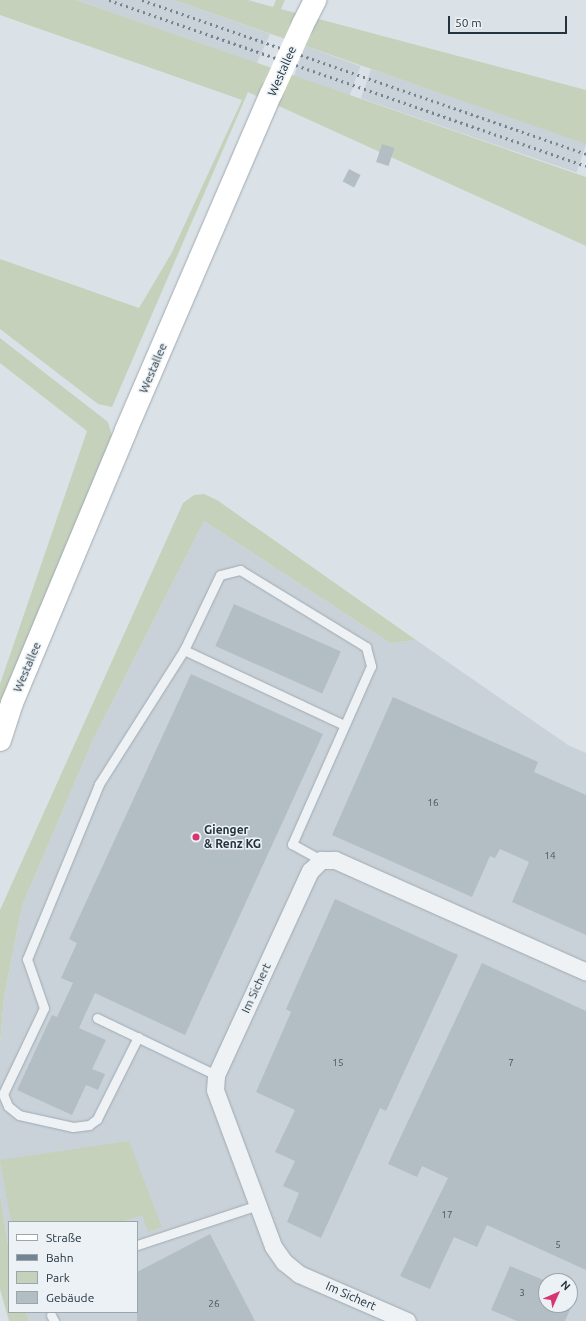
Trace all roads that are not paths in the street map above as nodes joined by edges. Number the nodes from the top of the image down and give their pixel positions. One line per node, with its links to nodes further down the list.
1 (315, 0): 4 (main road, Westallee, bridge)
2 (184, 650): 3 (lane); 3 (lane); 8 (lane)
3 (344, 725): 5 (lane)
4 (0, 740)
5 (321, 860): 6 (street); 9 (street, Im Sichert)
6 (586, 972)
7 (97, 1018): 8 (lane)
8 (138, 1037): 9 (lane)
9 (216, 1075): 10 (street, Im Sichert)
10 (258, 1205): 11 (lane); 12 (street, Im Sichert)
11 (138, 1245)
12 (407, 1321)

